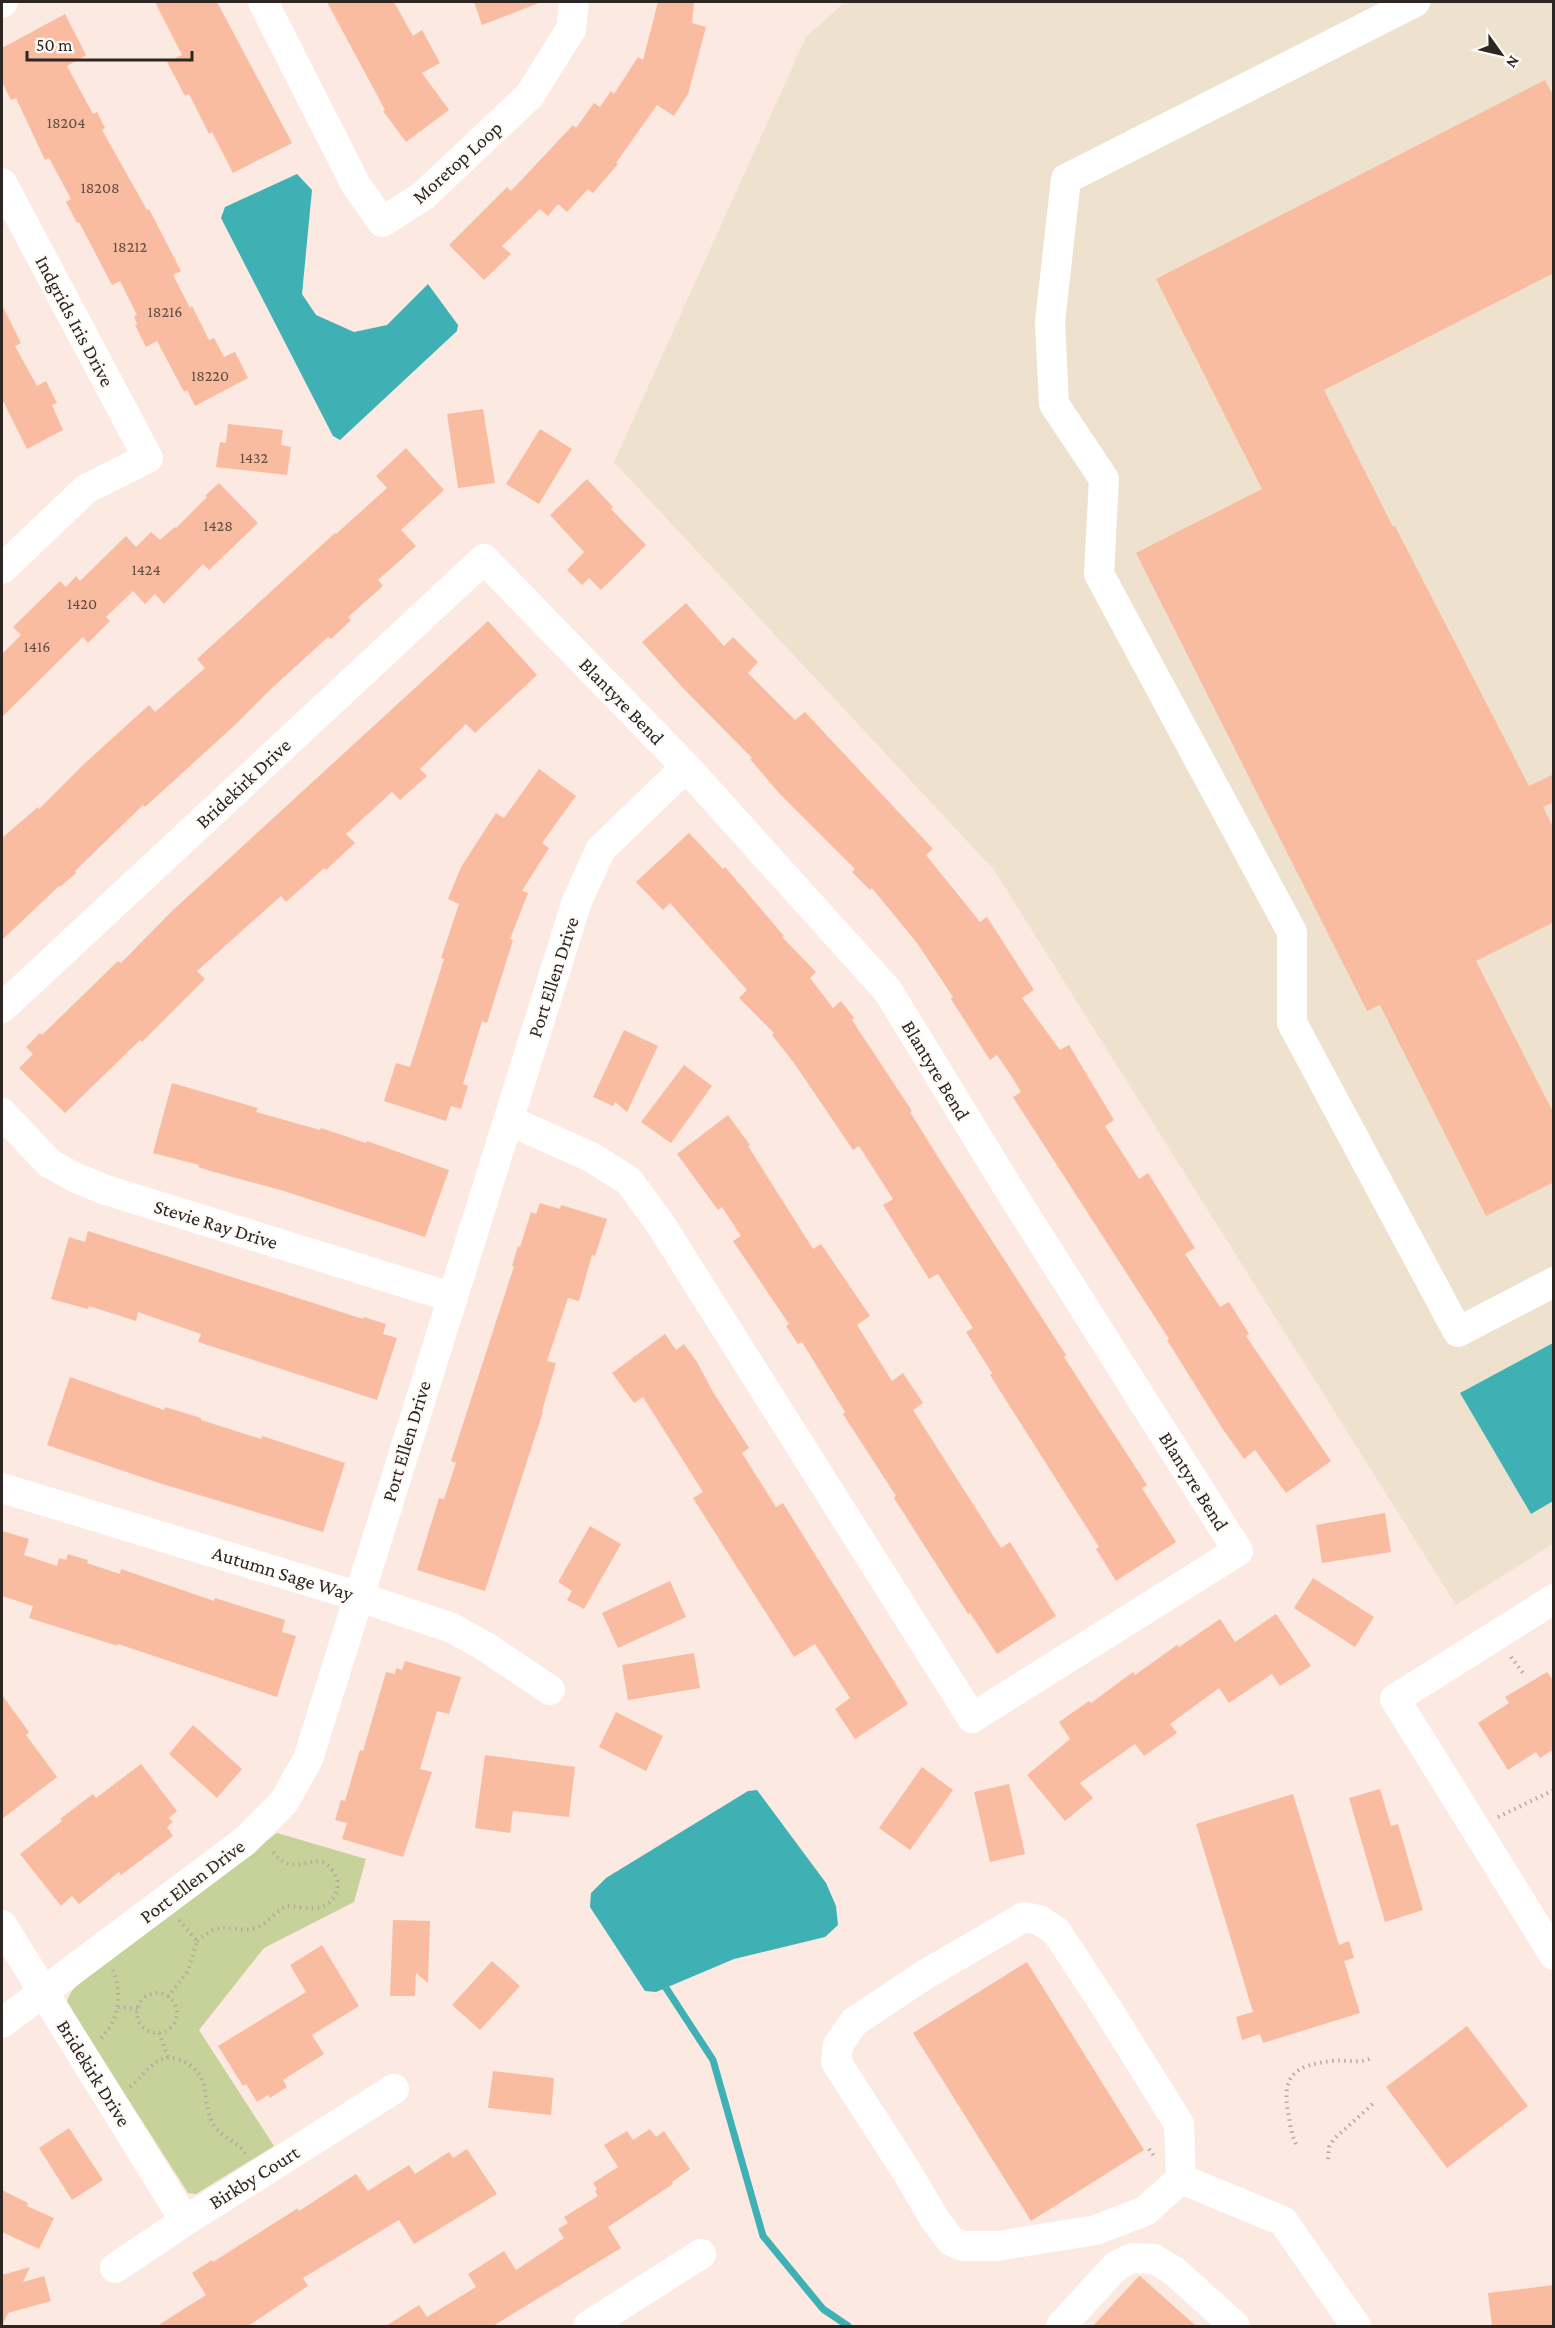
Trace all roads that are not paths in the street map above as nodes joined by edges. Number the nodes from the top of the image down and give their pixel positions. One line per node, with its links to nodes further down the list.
1 (263, 2): 2 (street, Moretop Loop)
2 (574, 2)
3 (1415, 2): 11 (street)
4 (5, 196): 6 (street, Indgrids Iris Drive)
5 (484, 559): 7 (street, Blantyre Bend); 8 (street, Bridekirk Drive)
6 (2, 569)
7 (686, 767): 10 (street, Port Ellen Drive); 10 (street, Blantyre Bend)
8 (2, 1008)
9 (2, 1113): 12 (street, Stevie Ray Drive)
10 (508, 1120): 12 (street, Port Ellen Drive)
11 (1554, 1282)
12 (451, 1297): 14 (street, Port Ellen Drive)
13 (2, 1488): 14 (street, Autumn Sage Way)
14 (357, 1596): 16 (street, Autumn Sage Way); 19 (street, Port Ellen Drive)
15 (1554, 1599): 18 (street)
16 (550, 1690)
17 (2, 1925): 19 (street, Bridekirk Drive)
18 (1554, 1955)
19 (44, 1993): 20 (street, Port Ellen Drive); 23 (street, Bridekirk Drive)
20 (2, 2023)
21 (394, 2089): 23 (street, Birkby Court)
22 (1181, 2179): 22 (street); 26 (street)
23 (185, 2221): 25 (street, Birkby Court)
24 (701, 2254): 27 (street)
25 (115, 2268)
26 (1347, 2323)
27 (588, 2326)
28 (1061, 2326): 29 (street)
29 (1235, 2326)

